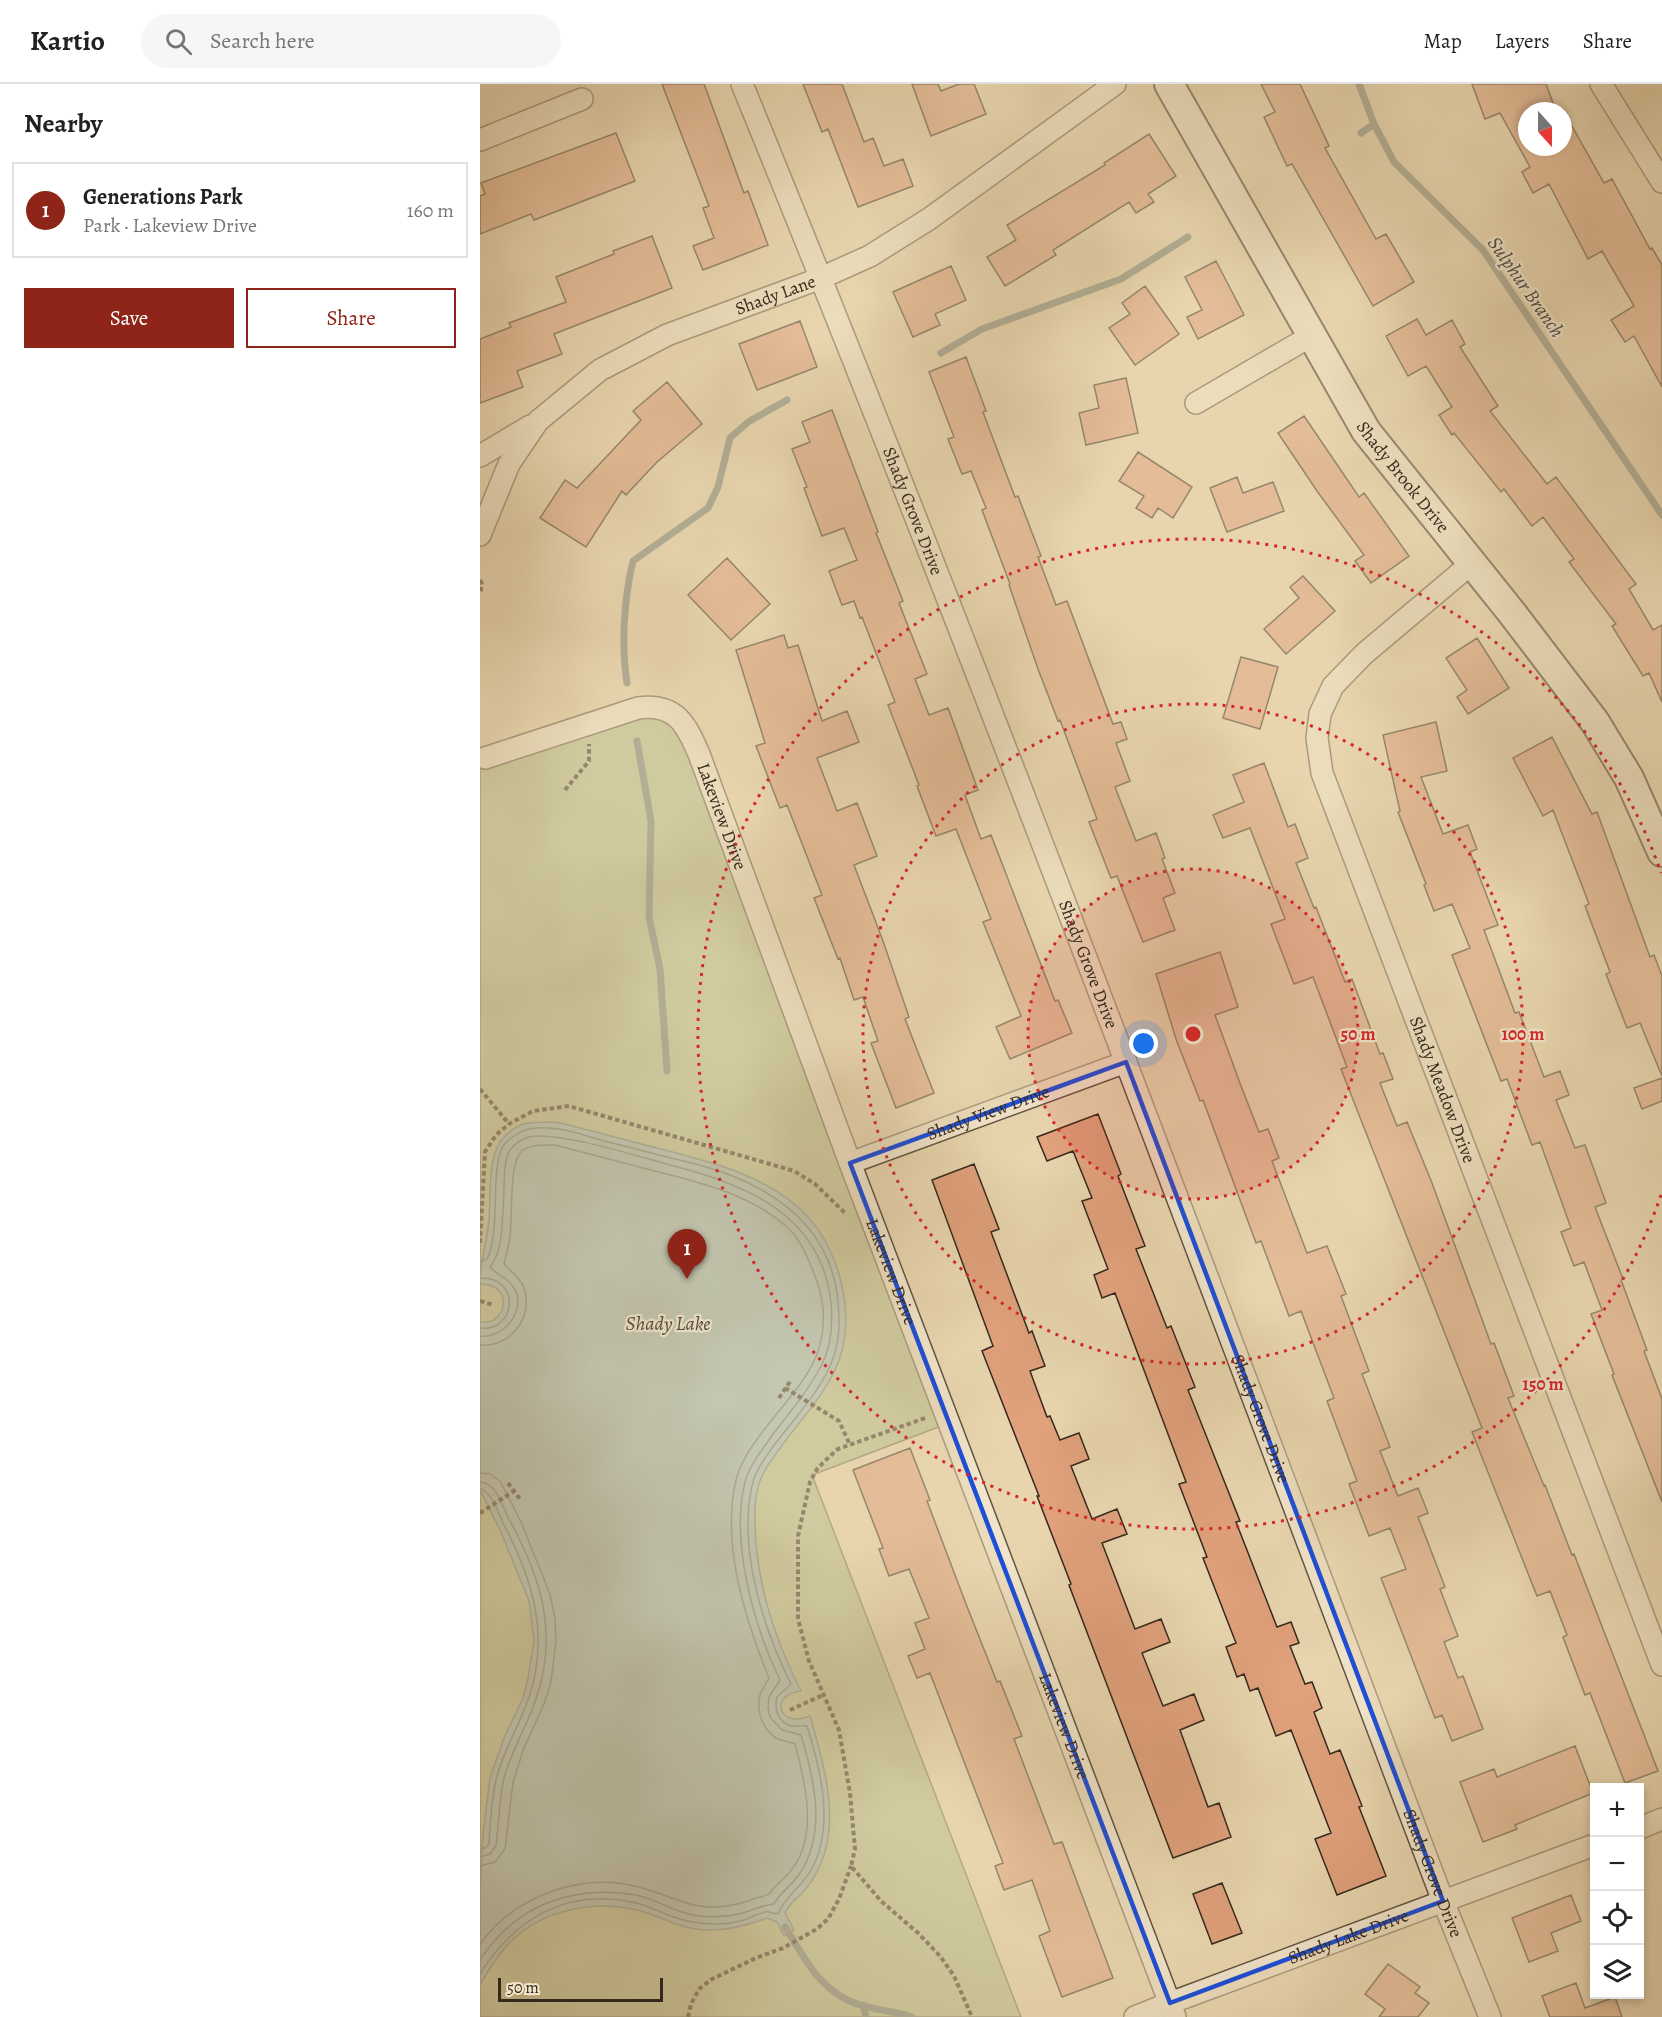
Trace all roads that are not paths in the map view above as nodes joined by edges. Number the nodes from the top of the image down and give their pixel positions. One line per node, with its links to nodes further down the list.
1 (742, 84): 8 (street, Shady Grove Drive)
2 (1115, 84): 8 (street, Shady Lane)
3 (1169, 84): 9 (street, Shady Brook Drive)
4 (1601, 84): 7 (street)
5 (582, 99): 6 (street)
6 (480, 140)
7 (1662, 182)
8 (821, 278): 11 (street, Shady Lane); 17 (street, Shady Grove Drive)
9 (1311, 336): 10 (street); 14 (street, Shady Brook Drive)
10 (1196, 403)
11 (538, 421): 12 (street); 13 (street, Shady Lane)
12 (480, 456)
13 (480, 535)
14 (1472, 563): 16 (street, Shady Brook Drive); 19 (street, Shady Meadow Drive)
15 (485, 758): 18 (street, Lakeview Drive)
16 (1662, 852)
17 (1126, 1062): 18 (street, Shady View Drive); 23 (street, Shady Grove Drive)
18 (850, 1163): 24 (street, Lakeview Drive)
19 (1662, 1665)
20 (1662, 1819): 21 (street)
21 (1644, 1826)
22 (1590, 1847): 23 (street, Shady Lake Drive)
23 (1443, 1902): 24 (street, Shady Lake Drive); 26 (street, Shady Grove Drive)
24 (1172, 2010): 25 (street, Shady Lake Drive)
25 (1135, 2017)
26 (1490, 2017)

